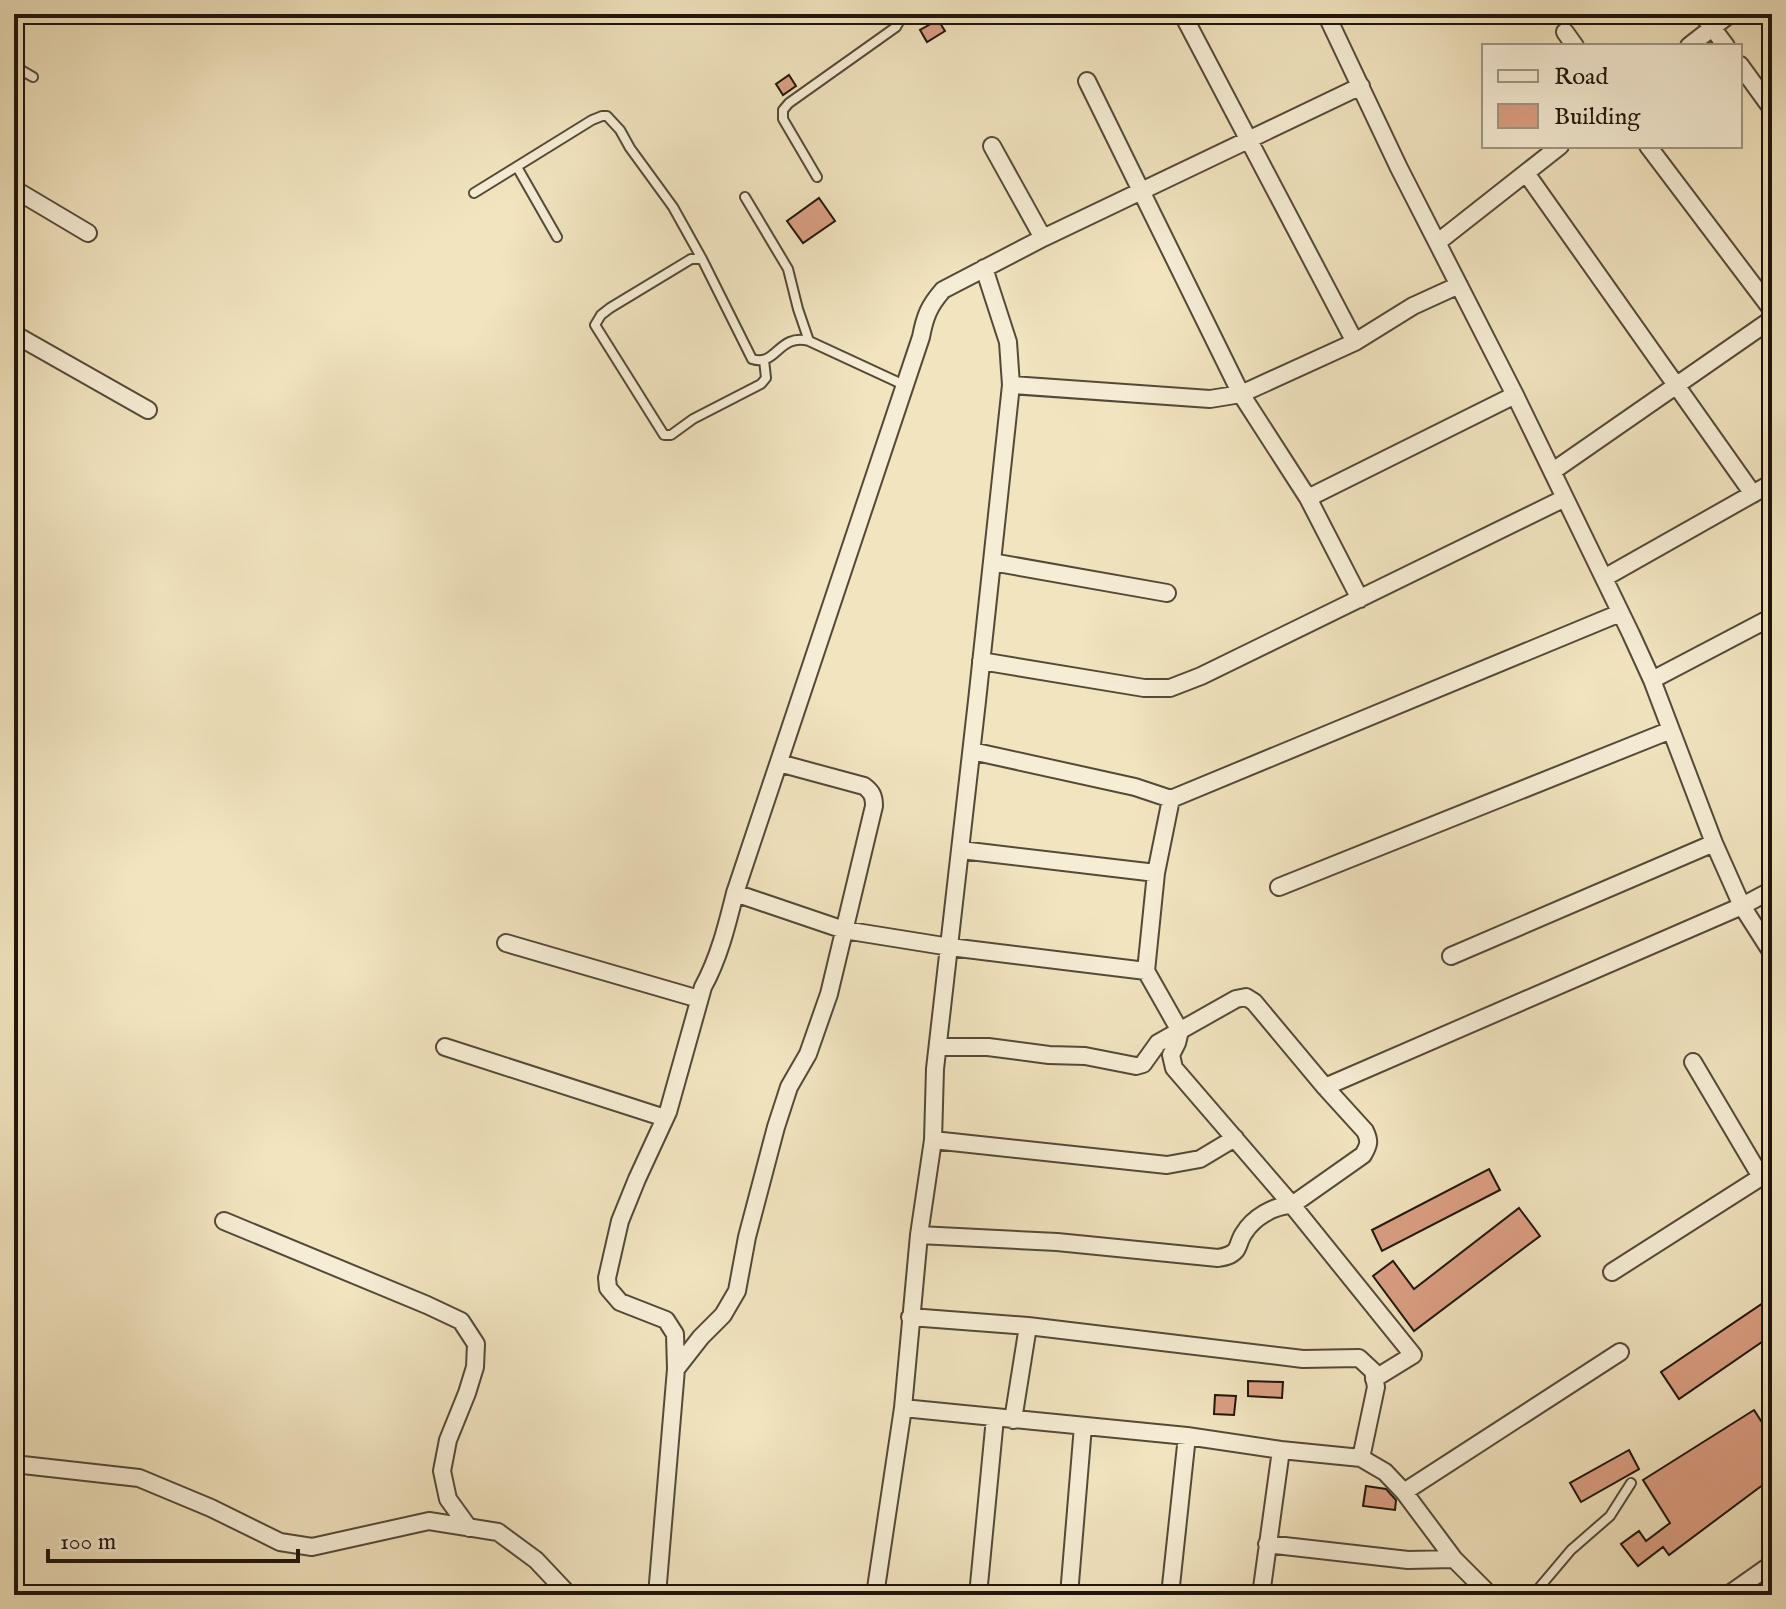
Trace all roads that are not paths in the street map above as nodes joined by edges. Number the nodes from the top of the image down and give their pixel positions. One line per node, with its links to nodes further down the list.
1 (901, 14): 20 (lane)
2 (1326, 14): 12 (street)
3 (1730, 14): 5 (street)
4 (1183, 15): 14 (street)
5 (1707, 21): 6 (street); 7 (street)
6 (1690, 44)
7 (1724, 44)
8 (14, 66): 10 (lane)
9 (1742, 68): 13 (street)
10 (33, 77)
11 (1087, 81): 22 (street)
12 (1361, 86): 14 (street); 28 (street)
13 (1772, 109)
14 (1249, 138): 22 (street); 36 (street)
15 (992, 146): 27 (street)
16 (1557, 148): 19 (street)
17 (1650, 148): 32 (street)
18 (517, 167): 23 (lane); 26 (lane); 29 (lane)
19 (1526, 173): 28 (street); 40 (street)
20 (817, 177)
21 (14, 189): 25 (street)
22 (1140, 191): 27 (street); 41 (street)
23 (474, 193)
24 (745, 197): 35 (lane)
25 (88, 233)
26 (557, 237)
27 (1043, 238): 30 (street)
28 (1438, 242): 31 (street)
29 (702, 259): 37 (lane); 37 (lane)
30 (984, 268): 38 (street); 39 (street)
31 (1459, 285): 36 (street); 42 (street)
32 (1772, 310)
33 (1772, 319): 40 (street)
34 (14, 334): 43 (street)
35 (809, 341): 37 (lane); 38 (lane)
36 (1355, 342): 41 (street)
37 (764, 360)
38 (904, 385): 59 (street)
39 (1011, 385): 41 (street); 49 (street)
40 (1677, 385): 44 (street); 46 (street)
41 (1241, 394): 47 (street)
42 (1515, 395): 44 (street); 47 (street)
43 (148, 410)
44 (1553, 471): 48 (street)
45 (1772, 483): 46 (street)
46 (1753, 494): 50 (street)
47 (1308, 498): 52 (street)
48 (1565, 498): 50 (street); 52 (street)
49 (992, 562): 51 (street); 55 (street)
50 (1604, 578): 53 (street)
51 (1167, 593)
52 (1360, 599): 55 (street)
53 (1620, 613): 56 (street); 60 (street)
54 (1772, 617): 56 (street)
55 (981, 661): 58 (street)
56 (1652, 680): 57 (street)
57 (1671, 730): 61 (street); 64 (street)
58 (972, 751): 60 (street); 62 (street)
59 (779, 763): 66 (street); 68 (street)
60 (1171, 799): 63 (street)
61 (1714, 843): 67 (street); 72 (street)
62 (961, 850): 63 (street); 70 (street)
63 (1156, 873): 73 (street)
64 (1279, 887)
65 (1772, 890): 67 (street)
66 (735, 893): 68 (street); 74 (street)
67 (1742, 906): 71 (street); 79 (street)
68 (844, 930): 70 (street); 91 (street)
69 (506, 943): 74 (street)
70 (950, 947): 73 (street); 77 (street)
71 (1772, 953)
72 (1451, 956)
73 (1146, 971): 75 (street)
74 (699, 999): 80 (street)
75 (1180, 1031): 77 (street); 79 (street); 81 (street)
76 (445, 1047): 80 (street)
77 (938, 1047): 82 (street)
78 (1693, 1062): 83 (street)
79 (1325, 1087): 84 (street)
80 (665, 1118): 91 (street)
81 (1235, 1138): 82 (street); 84 (street)
82 (933, 1140): 86 (street)
83 (1766, 1174): 87 (street)
84 (1292, 1205): 86 (street); 92 (street)
85 (224, 1221): 103 (street)
86 (919, 1235): 88 (street)
87 (1612, 1272)
88 (910, 1317): 89 (street); 93 (street)
89 (1028, 1326): 92 (street); 95 (street)
90 (1620, 1352): 102 (street)
91 (676, 1369): 108 (street)
92 (1374, 1379): 99 (street)
93 (903, 1408): 94 (street); 109 (street)
94 (995, 1418): 95 (street); 110 (street)
95 (1013, 1420): 96 (street)
96 (1083, 1426): 97 (street); 111 (street)
97 (1187, 1436): 98 (street); 112 (street)
98 (1281, 1450): 99 (street); 104 (street)
99 (1361, 1458): 102 (street)
100 (14, 1464): 103 (street)
101 (1631, 1483): 115 (lane)
102 (1404, 1492): 105 (street)
103 (469, 1528): 107 (street)
104 (1267, 1544): 105 (street); 113 (street)
105 (1454, 1559): 114 (street)
106 (1772, 1564): 116 (street)
107 (569, 1595)
108 (657, 1595)
109 (875, 1595)
110 (978, 1595)
111 (1069, 1595)
112 (1170, 1595)
113 (1261, 1595)
114 (1490, 1595)
115 (1533, 1595)
116 (1728, 1595)

